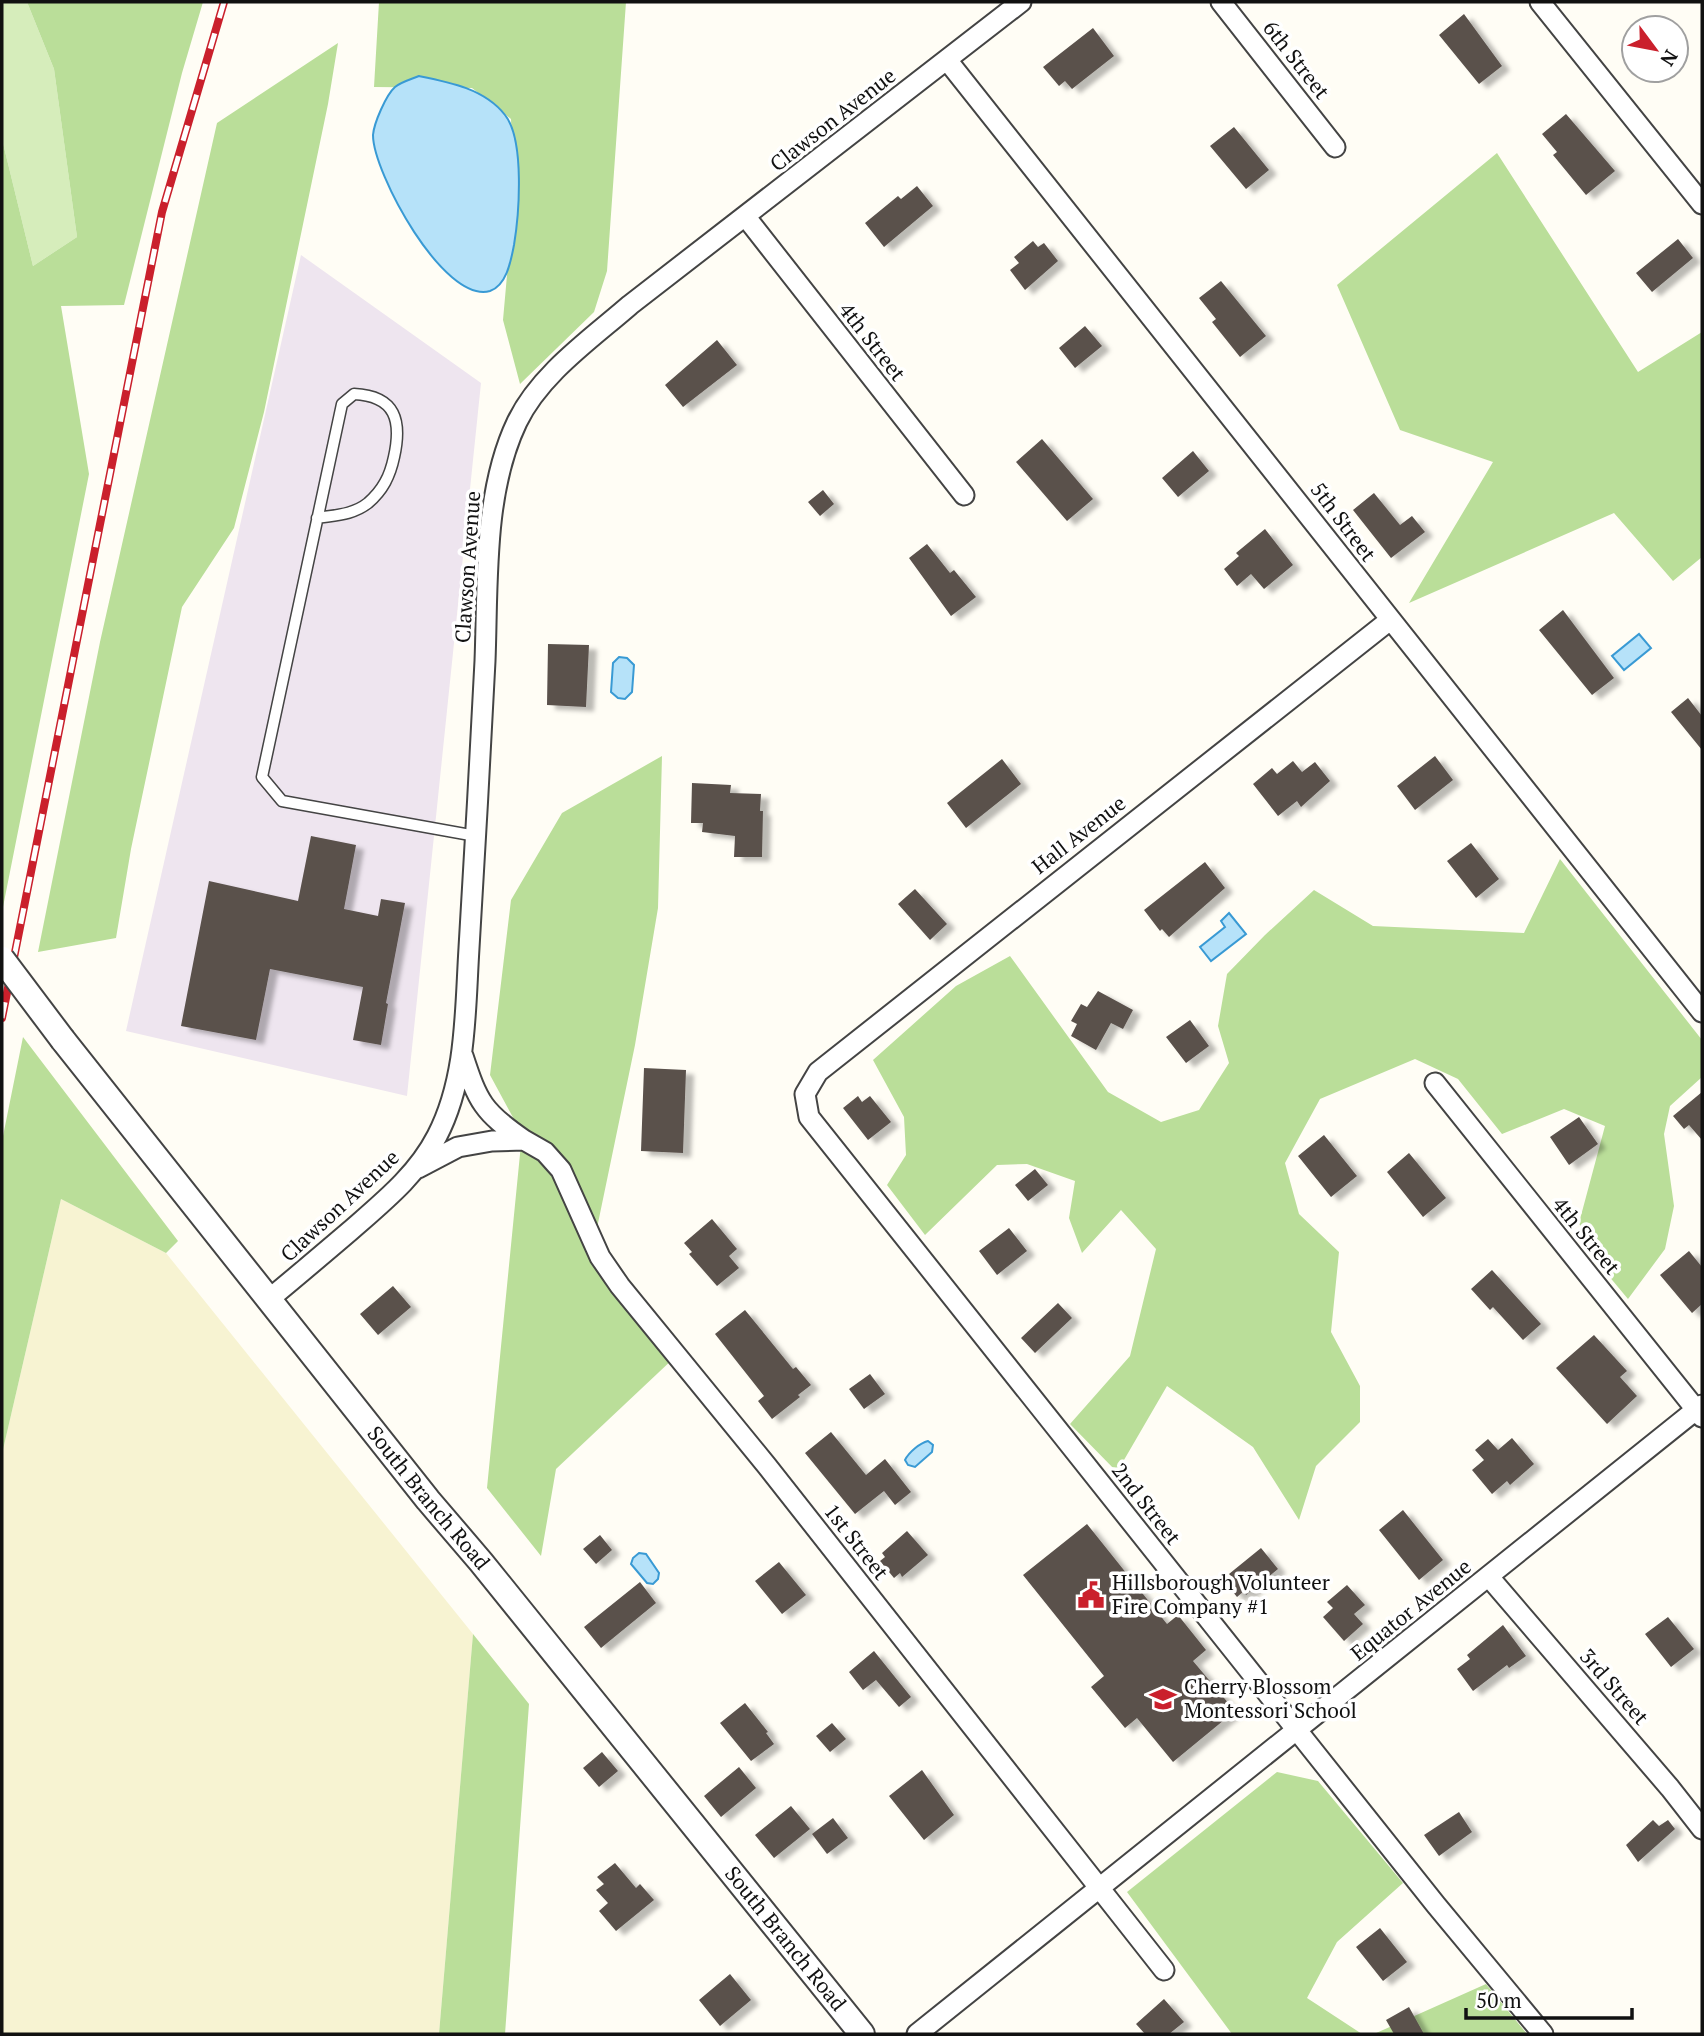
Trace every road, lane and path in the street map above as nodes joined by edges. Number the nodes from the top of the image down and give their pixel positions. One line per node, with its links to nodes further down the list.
1 (1021, 2): 4 (street, Clawson Avenue)
2 (1221, 2): 5 (street, 6th Street)
3 (1540, 2): 6 (street)
4 (947, 60): 7 (street, Clawson Avenue); 10 (street, 5th Street)
5 (1335, 147)
6 (1702, 204)
7 (745, 216): 8 (street, 4th Street); 11 (street, Clawson Avenue)
8 (964, 495)
9 (317, 518): 9 (lane); 11 (lane)
10 (1390, 620): 13 (street, 5th Street); 16 (street, Hall Avenue)
11 (476, 836): 14 (street, Clawson Avenue)
12 (2, 959): 19 (street, South Branch Road, bridge)
13 (1702, 1012)
14 (462, 1054): 17 (street, 1st Street); 18 (street, Clawson Avenue)
15 (1435, 1083): 20 (street, 4th Street)
16 (805, 1094): 22 (street, 2nd Street)
17 (524, 1140): 18 (street); 24 (street, 1st Street)
18 (415, 1170): 19 (street, Clawson Avenue)
19 (268, 1300): 26 (street, South Branch Road)
20 (1700, 1410): 21 (street, Equator Avenue)
21 (1489, 1577): 22 (street, Equator Avenue); 23 (street, 3rd Street)
22 (1297, 1731): 24 (street, Equator Avenue); 28 (street, 2nd Street)
23 (1702, 1829)
24 (1100, 1888): 25 (street, 1st Street); 27 (street, Equator Avenue)
25 (1164, 1970)
26 (862, 2034)
27 (917, 2034)
28 (1543, 2034)

